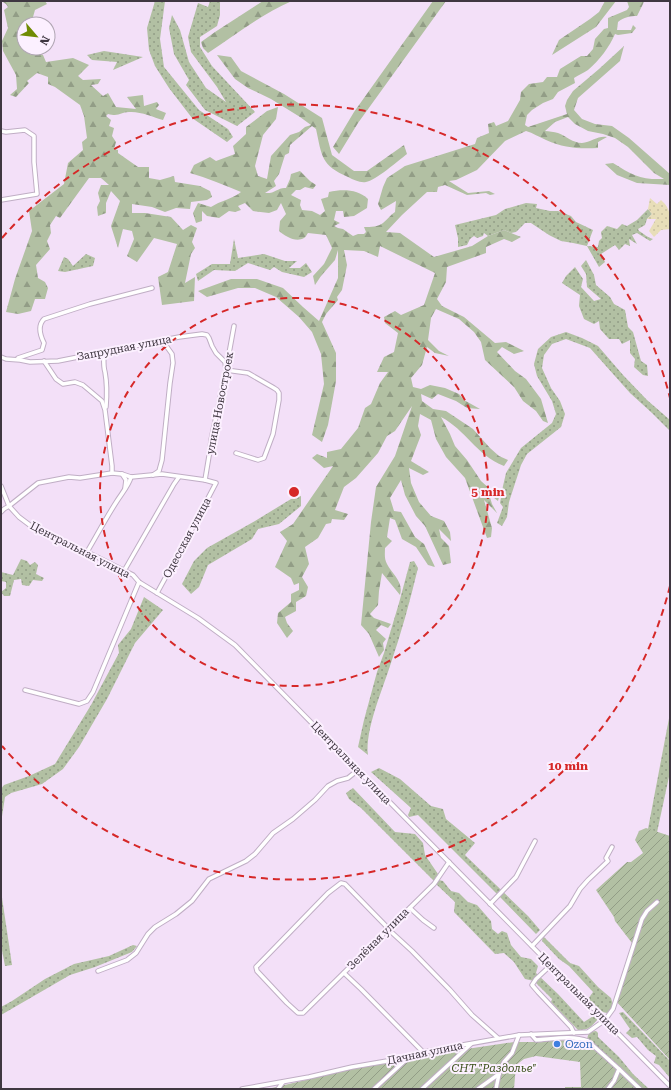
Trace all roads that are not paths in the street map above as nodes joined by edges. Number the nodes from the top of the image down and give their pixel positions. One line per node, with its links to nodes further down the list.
1 (1, 131): 2 (street)
2 (1, 200)
3 (152, 288): 8 (street)
4 (234, 326): 10 (street, улица Новостроек)
5 (160, 342): 6 (street, Запрудная улица); 10 (street, Запрудная улица); 15 (street)
6 (104, 352): 9 (street, Запрудная улица); 11 (street)
7 (1, 357): 8 (street, Запрудная улица)
8 (15, 359): 9 (street, Запрудная улица)
9 (44, 361): 11 (street)
10 (226, 370): 12 (street); 18 (street, улица Новостроек)
11 (105, 410): 13 (street)
12 (236, 453)
13 (112, 473): 14 (street); 21 (street)
14 (122, 474): 16 (street); 20 (street)
15 (152, 476): 16 (street); 17 (street)
16 (131, 477): 20 (street)
17 (180, 477): 18 (street); 24 (street)
18 (205, 480): 26 (street, Одесская улица)
19 (1, 486): 21 (street, Центральная улица)
20 (125, 488): 23 (street)
21 (9, 506): 22 (street); 23 (street, Центральная улица)
22 (1, 512)
23 (87, 552): 24 (street, Центральная улица)
24 (124, 571): 25 (street, Центральная улица)
25 (139, 582): 26 (street, Центральная улица); 27 (street)
26 (157, 593): 28 (street, Центральная улица)
27 (26, 690)
28 (358, 770): 31 (street, Центральная улица); 39 (street)
29 (535, 841): 33 (street)
30 (612, 846): 37 (street)
31 (449, 862): 33 (street, Центральная улица); 34 (street, Зелёная улица)
32 (657, 902): 41 (street)
33 (490, 904): 37 (street, Центральная улица)
34 (410, 908): 35 (street); 36 (street, Зелёная улица)
35 (434, 928)
36 (388, 929): 40 (street, Зелёная улица); 40 (street, Зелёная улица); 45 (street)
37 (532, 946): 38 (street, Центральная улица)
38 (551, 965): 41 (street, Центральная улица); 42 (street)
39 (98, 971)
40 (344, 972): 47 (street)
41 (605, 1020): 42 (street, Дачная улица); 52 (street, Центральная улица)
42 (574, 1033): 44 (street, Дачная улица)
43 (519, 1034): 44 (street, Дачная улица); 45 (street, Дачная улица); 50 (street)
44 (530, 1034): 49 (street)
45 (498, 1038): 46 (street, Дачная улица)
46 (472, 1043): 47 (street, Дачная улица); 56 (street)
47 (423, 1052): 48 (street, Дачная улица)
48 (411, 1055): 51 (street, Дачная улица); 55 (street)
49 (619, 1069): 59 (street); 60 (street)
50 (499, 1074): 57 (street); 58 (street)
51 (283, 1082): 53 (street, Дачная улица); 54 (street)
52 (670, 1086)
53 (242, 1089)
54 (278, 1089)
55 (374, 1089)
56 (422, 1089)
57 (478, 1089)
58 (496, 1089)
59 (608, 1089)
60 (640, 1089)

